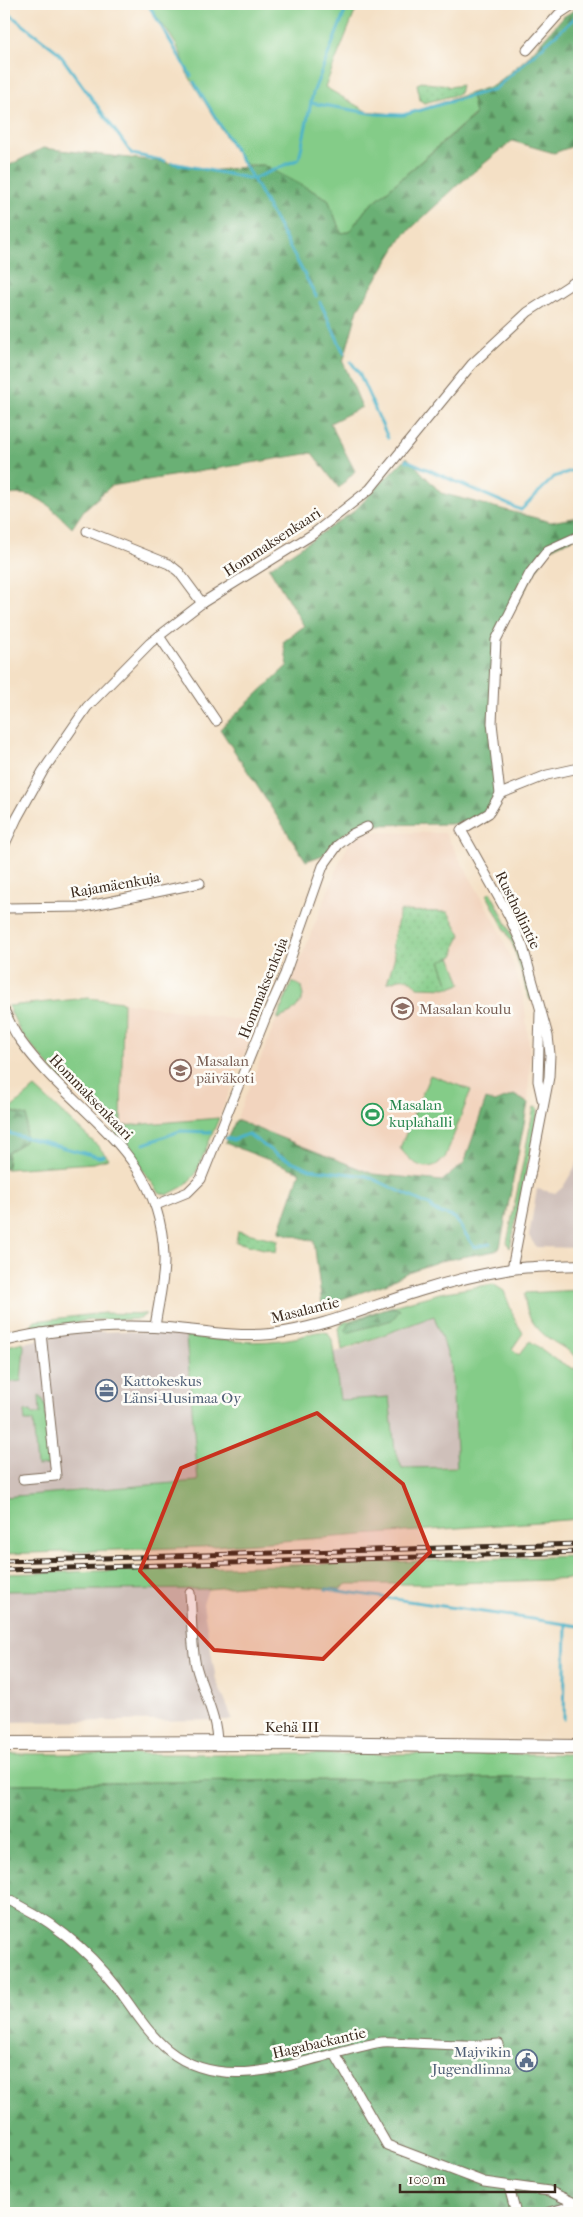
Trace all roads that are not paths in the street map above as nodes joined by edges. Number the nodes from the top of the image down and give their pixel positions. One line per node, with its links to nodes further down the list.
1 (574, 4): 2 (street)
2 (527, 50)
3 (579, 279): 6 (street, Hommaksenkaari)
4 (88, 531): 6 (street)
5 (579, 536): 10 (street)
6 (202, 603): 7 (street, Hommaksenkaari)
7 (159, 636): 8 (street); 12 (street, Hommaksenkaari)
8 (216, 721)
9 (579, 768): 10 (street)
10 (500, 794): 18 (street, Rusthollintie)
11 (367, 827): 16 (street, Hommaksenkuja)
12 (4, 844)
13 (200, 883): 14 (street, Rajamäenkuja)
14 (4, 908)
15 (4, 1010): 16 (street, Hommaksenkaari)
16 (156, 1205): 19 (street)
17 (579, 1265): 18 (street, Masalantie)
18 (512, 1269): 19 (street, Masalantie)
19 (155, 1327): 20 (street, Masalantie)
20 (41, 1333): 21 (street, Masalantie); 22 (street)
21 (4, 1341)
22 (23, 1480)
23 (190, 1593): 25 (street)
24 (4, 1744): 25 (highway, Kehä III)
25 (217, 1744): 26 (highway, Kehä III)
26 (579, 1746)
27 (4, 1898): 29 (street, Hagabackantie)
28 (500, 2044): 29 (street, Hagabackantie)
29 (335, 2054): 30 (street)
30 (510, 2187): 31 (street); 32 (street)
31 (579, 2204): 33 (street)
32 (516, 2213)
33 (547, 2213)

